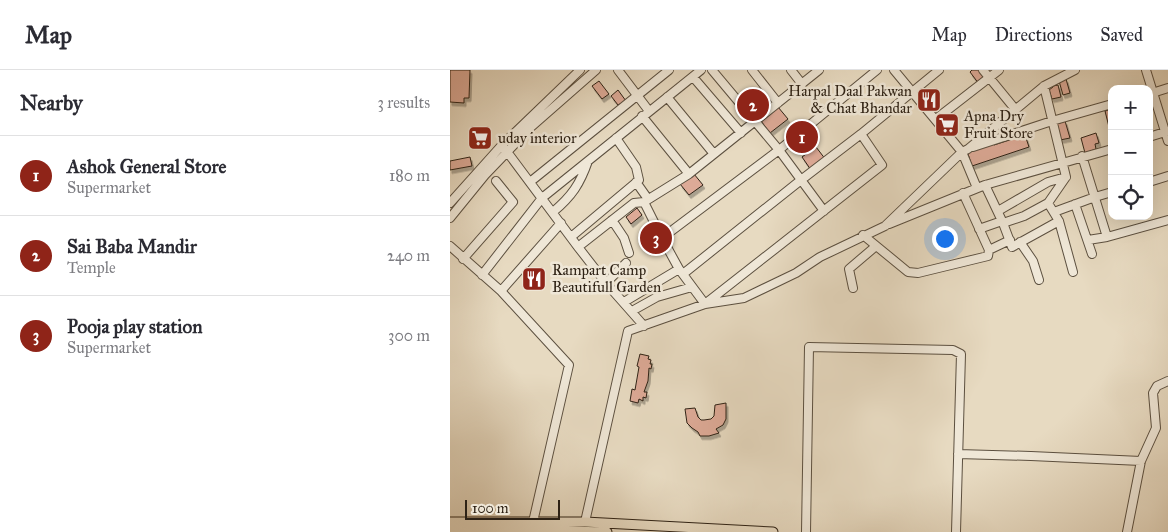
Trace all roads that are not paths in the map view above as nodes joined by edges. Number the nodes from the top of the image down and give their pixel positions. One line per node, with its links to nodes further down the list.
1 (580, 70): 41 (street)
2 (596, 70): 45 (street)
3 (618, 70): 25 (street)
4 (669, 70): 25 (street)
5 (701, 70): 17 (street)
6 (712, 70): 33 (street)
7 (752, 70): 28 (street)
8 (791, 70): 19 (street)
9 (819, 70): 19 (street)
10 (877, 70): 42 (street)
11 (894, 70): 23 (street)
12 (939, 70): 23 (street)
13 (983, 70): 18 (street)
14 (999, 70): 18 (street)
15 (1072, 70): 21 (street)
16 (1146, 70): 20 (street)
17 (693, 77): 26 (street); 36 (street)
18 (990, 78): 30 (street); 32 (street)
19 (802, 84): 28 (street)
20 (1149, 85)
21 (1044, 86): 30 (street); 34 (street)
22 (1168, 88): 24 (street)
23 (911, 92): 32 (street); 37 (street)
24 (1153, 92)
25 (637, 96): 31 (street); 56 (street)
26 (667, 97): 31 (street); 46 (street)
27 (1153, 98): 35 (street)
28 (778, 103): 33 (street)
29 (1108, 105): 34 (street)
30 (1015, 109): 43 (street)
31 (646, 114): 39 (street); 50 (street)
32 (936, 119): 43 (street)
33 (756, 122): 36 (street); 42 (street)
34 (1052, 122): 43 (street); 49 (street)
35 (1167, 132): 38 (street); 40 (street)
36 (740, 133): 46 (street)
37 (861, 134): 53 (street); 68 (street)
38 (1153, 136)
39 (616, 138): 48 (street); 57 (street)
40 (1168, 141)
41 (502, 145): 45 (street); 66 (street)
42 (779, 150): 53 (street); 83 (street)
43 (965, 150): 59 (street); 78 (street)
44 (1108, 150): 47 (street)
45 (508, 152): 56 (street); 72 (street)
46 (714, 154): 50 (street)
47 (1082, 156): 49 (street); 62 (street)
48 (588, 160): 63 (street); 70 (street)
49 (1063, 162): 52 (street); 58 (street)
50 (689, 174): 64 (street)
51 (1168, 176): 55 (street)
52 (1066, 177): 65 (street); 69 (street)
53 (801, 180): 68 (street); 95 (street)
54 (496, 181): 93 (street)
55 (1153, 181)
56 (530, 182): 63 (street)
57 (636, 182): 64 (street); 81 (street)
58 (985, 185): 59 (street); 69 (street)
59 (976, 188): 60 (street)
60 (962, 193): 78 (street); 79 (street)
61 (1108, 193): 62 (street)
62 (1095, 197): 67 (street); 82 (street)
63 (542, 198): 70 (street); 97 (street)
64 (646, 201): 73 (street); 83 (street)
65 (1048, 203): 71 (street); 75 (street)
66 (450, 204)
67 (1075, 204): 71 (street); 85 (street)
68 (824, 211): 104 (street)
69 (998, 211): 75 (street)
70 (554, 212): 77 (street)
71 (1054, 212): 76 (street)
72 (450, 218)
73 (612, 220): 89 (street); 91 (street)
74 (1168, 220): 82 (street)
75 (1003, 222): 79 (street); 84 (street)
76 (1059, 222): 86 (street); 96 (street)
77 (562, 224): 81 (street); 102 (street)
78 (885, 226): 80 (street)
79 (980, 229): 90 (street)
80 (863, 235): 88 (street); 104 (street)
81 (571, 237): 89 (street)
82 (1107, 237): 85 (street)
83 (662, 238): 95 (street)
84 (1010, 240): 86 (street); 90 (street)
85 (1088, 240): 92 (street)
86 (1020, 242): 98 (street)
87 (450, 246): 93 (street)
88 (876, 246): 90 (street); 101 (street)
89 (578, 247): 99 (street)
90 (990, 250)
91 (629, 254)
92 (1092, 254)
93 (463, 259): 97 (street)
94 (626, 263): 99 (street)
95 (681, 272): 100 (street); 103 (street)
96 (1073, 272)
97 (482, 275): 102 (street)
98 (1039, 280)
99 (606, 282): 103 (street)
100 (692, 287): 104 (street); 105 (street)
101 (853, 288)
102 (501, 291): 111 (street)
103 (624, 302): 105 (street)
104 (705, 304): 106 (street)
105 (632, 311): 106 (street)
106 (644, 326): 112 (street)
107 (1168, 381): 109 (street)
108 (958, 454): 109 (street); 116 (street); 117 (street)
109 (1141, 461): 118 (street)
110 (450, 522): 111 (main road)
111 (533, 522): 112 (main road)
112 (585, 522): 115 (main road)
113 (450, 528): 114 (main road)
114 (608, 532)
115 (773, 532)
116 (806, 532)
117 (956, 532)
118 (1127, 532)

